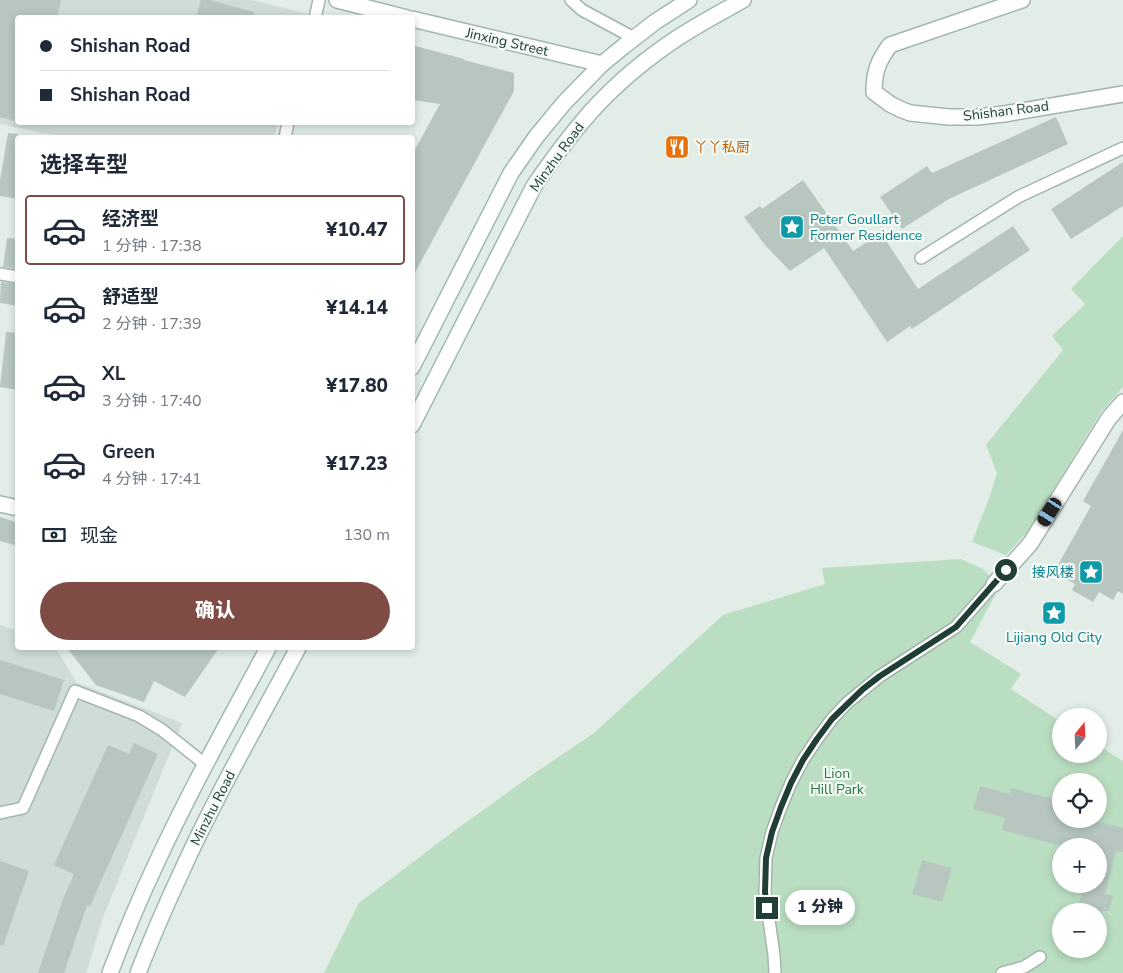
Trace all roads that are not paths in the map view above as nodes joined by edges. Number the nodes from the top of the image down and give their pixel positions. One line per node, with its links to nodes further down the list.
1 (319, 0): 7 (lane)
2 (337, 0): 8 (main road)
3 (571, 0): 10 (lane)
4 (690, 0): 10 (main road, Minzhu Road)
5 (743, 0): 19 (main road, Minzhu Road)
6 (1022, 0): 12 (main road, Shishan Road)
7 (316, 15)
8 (395, 15)
9 (415, 20): 11 (main road, Jinxing Street)
10 (634, 38): 11 (main road, Minzhu Road)
11 (602, 64): 17 (main road, Minzhu Road)
12 (1123, 94)
13 (1123, 148): 14 (lane)
14 (921, 258)
15 (0, 274): 16 (lane)
16 (15, 276)
17 (415, 361)
18 (1123, 402): 22 (main road)
19 (415, 419)
20 (0, 504): 21 (main road)
21 (15, 507)
22 (994, 584): 30 (lane)
23 (267, 650): 25 (main road, Minzhu Road)
24 (297, 650): 29 (main road, Minzhu Road)
25 (206, 765): 26 (lane); 28 (main road, Minzhu Road)
26 (0, 813)
27 (1040, 957): 31 (lane)
28 (110, 973)
29 (138, 973)
30 (775, 973)
31 (1002, 973)

